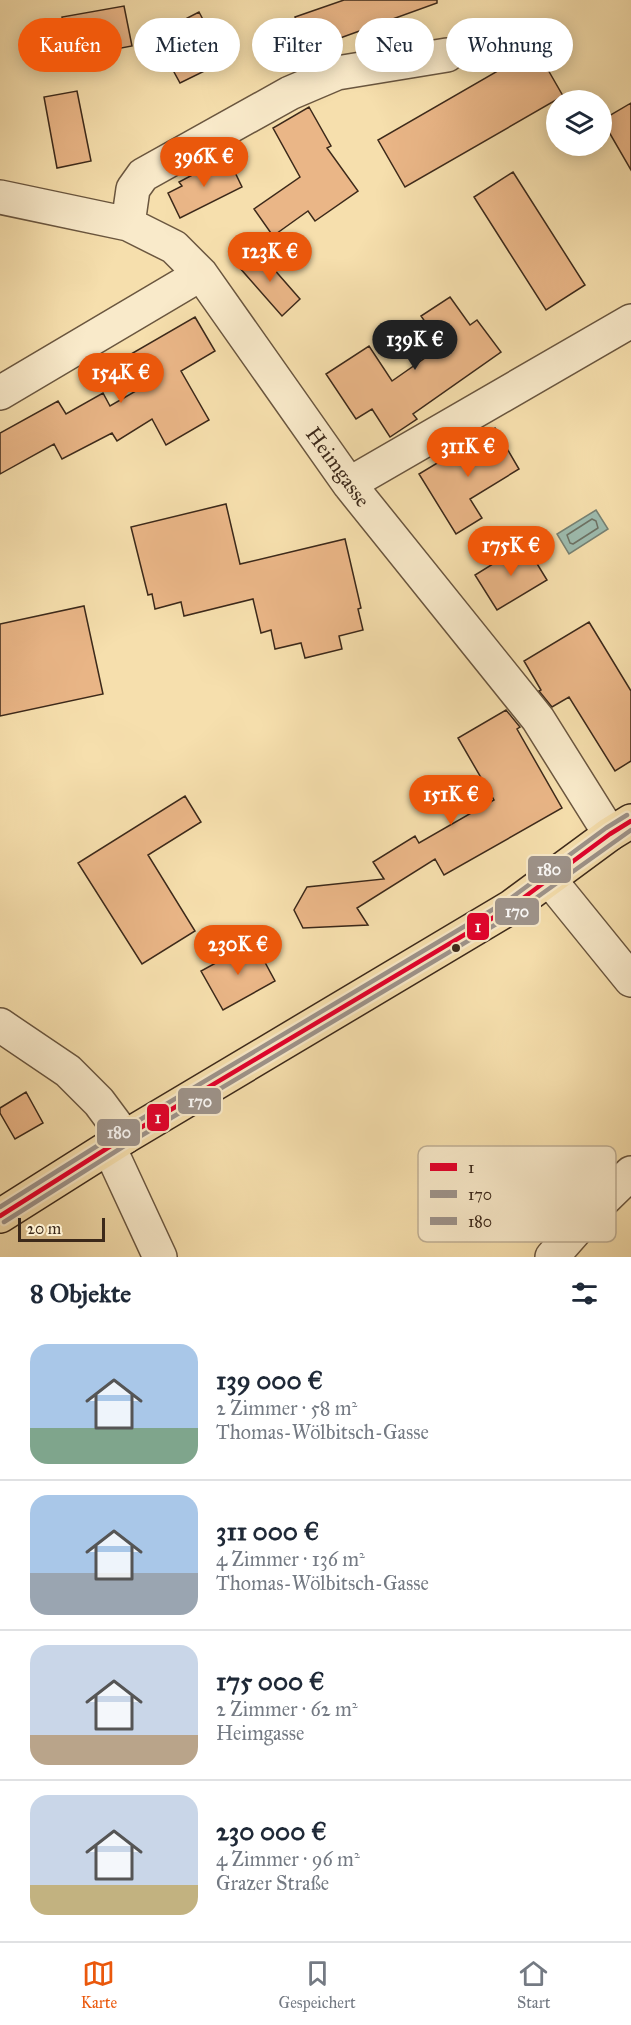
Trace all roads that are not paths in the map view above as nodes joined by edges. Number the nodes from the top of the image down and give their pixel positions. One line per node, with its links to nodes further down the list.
1 (446, 56): 3 (street)
2 (0, 197): 3 (street, Heimgasse)
3 (128, 224): 4 (street, Heimgasse)
4 (201, 274): 6 (street); 7 (street, Heimgasse)
5 (631, 321): 7 (street)
6 (0, 393)
7 (349, 484): 8 (street, Heimgasse)
8 (620, 828): 9 (main road)
9 (549, 879): 10 (street); 12 (main road)
10 (631, 980)
11 (0, 1025): 12 (street)
12 (117, 1142): 15 (main road); 17 (street)
13 (631, 1173): 14 (street)
14 (616, 1187)
15 (0, 1216)
16 (565, 1242): 18 (street)
17 (160, 1257)
18 (552, 1257)

